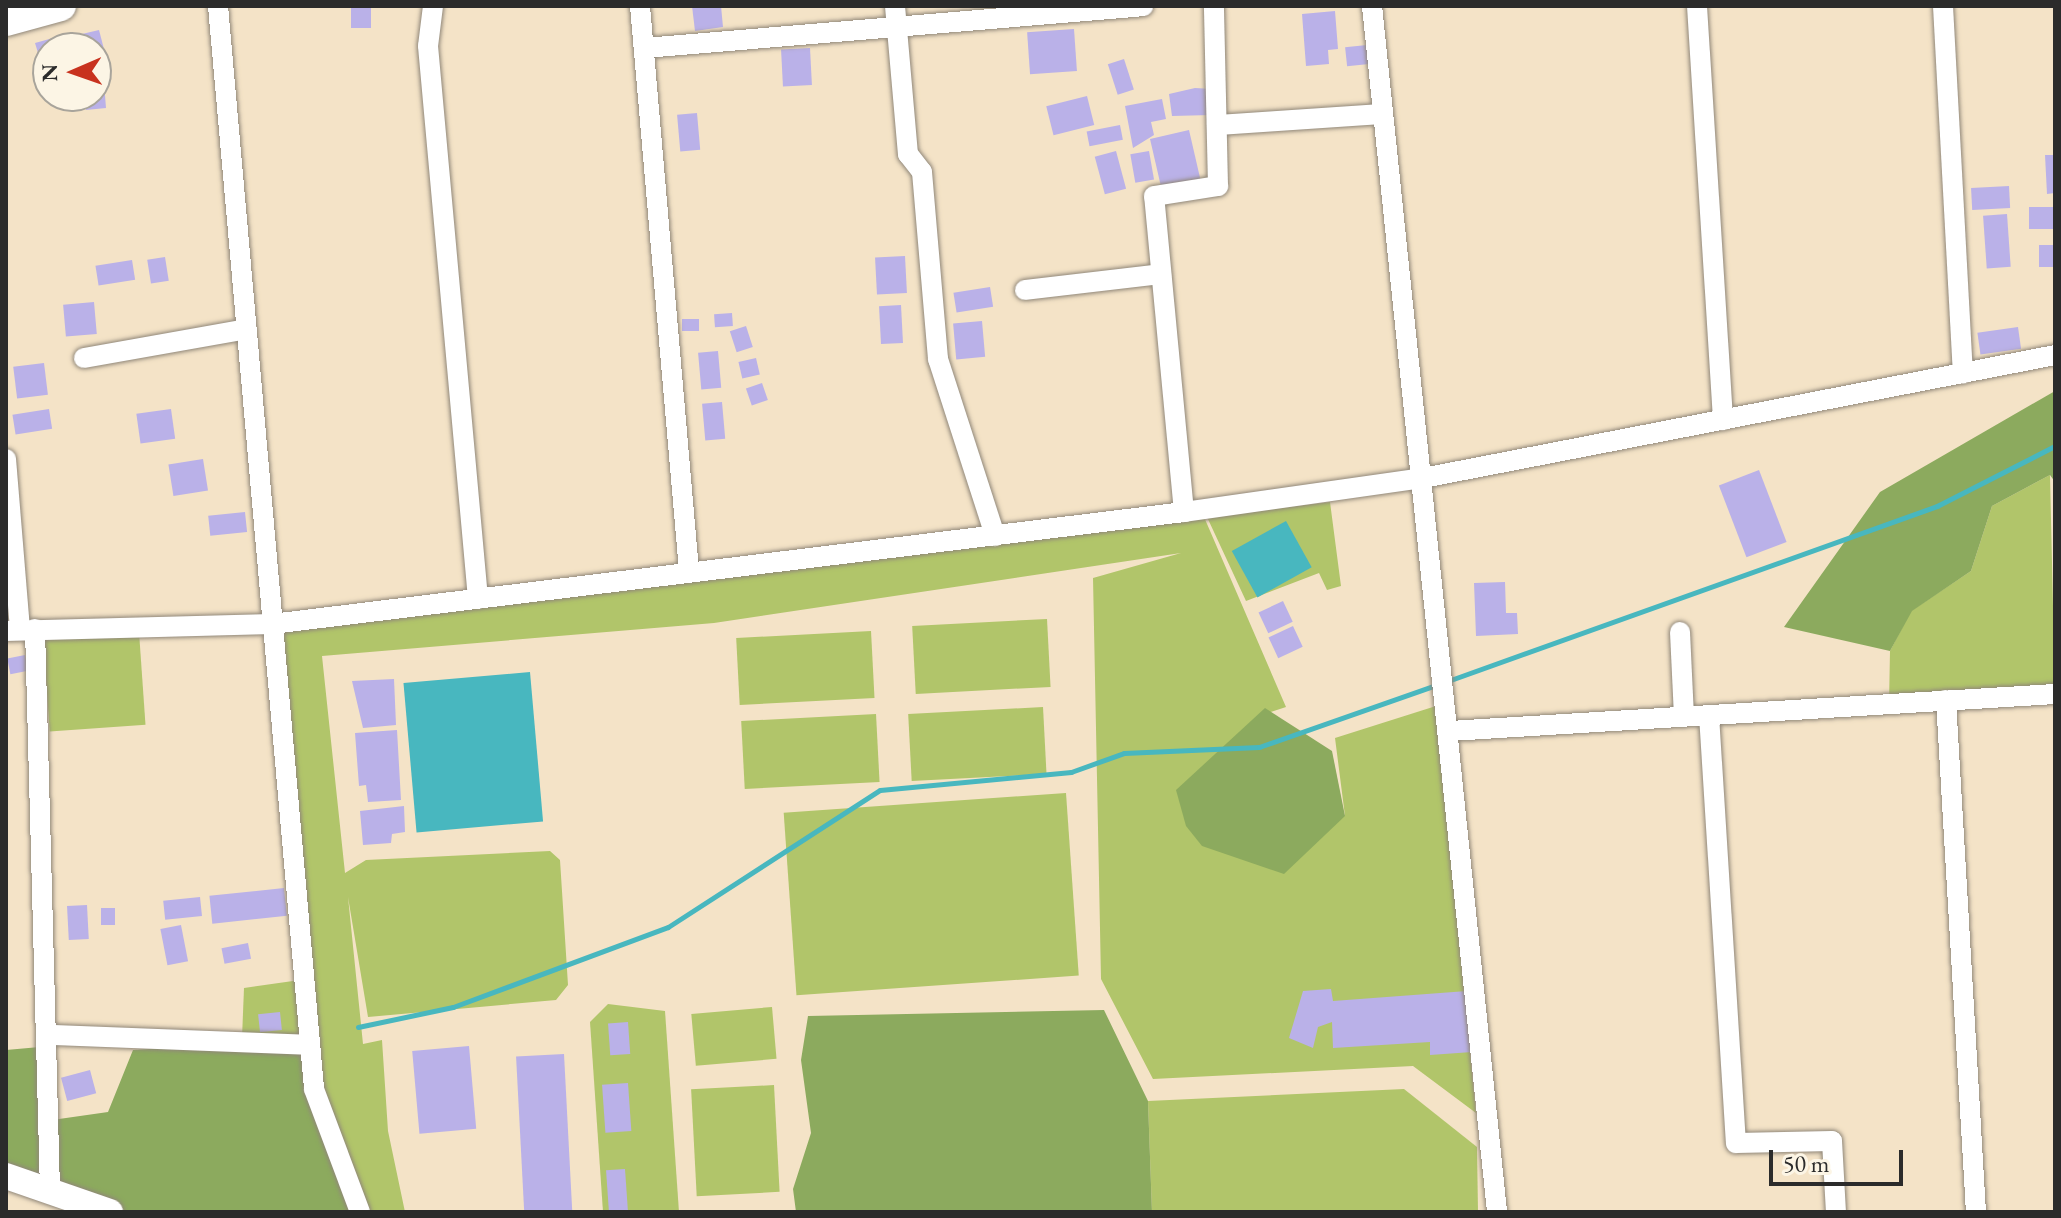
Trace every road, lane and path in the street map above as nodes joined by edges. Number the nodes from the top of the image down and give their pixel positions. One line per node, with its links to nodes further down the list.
1 (61, 6): 12 (main road)
2 (218, 6): 19 (street)
3 (433, 6): 29 (street)
4 (640, 6): 14 (street)
5 (895, 6): 13 (street)
6 (1143, 6): 11 (street)
7 (1214, 6): 16 (street)
8 (1372, 6): 15 (street)
9 (1697, 6): 23 (street)
10 (1943, 6): 22 (street)
11 (1080, 9): 13 (street)
12 (6, 21)
13 (897, 28): 14 (street); 27 (street)
14 (645, 48): 28 (street)
15 (1383, 114): 16 (street); 25 (street)
16 (1217, 125): 17 (street)
17 (1161, 274): 18 (street); 26 (street)
18 (1025, 290)
19 (246, 329): 21 (street); 30 (street)
20 (2055, 355): 22 (street)
21 (84, 358)
22 (1963, 373): 23 (street)
23 (1723, 420): 25 (street)
24 (6, 459): 31 (street)
25 (1423, 478): 26 (street); 37 (street)
26 (1184, 512): 27 (street)
27 (995, 536): 28 (street)
28 (689, 571): 29 (street)
29 (478, 599): 30 (street)
30 (272, 624): 31 (street); 39 (street)
31 (20, 630): 38 (street)
32 (1680, 632): 36 (street)
33 (2055, 694): 34 (street)
34 (1946, 700): 35 (street); 46 (street)
35 (1709, 715): 36 (street); 45 (street)
36 (1684, 716): 37 (street)
37 (1450, 731): 44 (street)
38 (51, 1035): 39 (street); 41 (street)
39 (310, 1045): 43 (street)
40 (6, 1176): 41 (street)
41 (50, 1191): 42 (street)
42 (107, 1211)
43 (360, 1212)
44 (1497, 1212)
45 (1836, 1212)
46 (1976, 1212)

